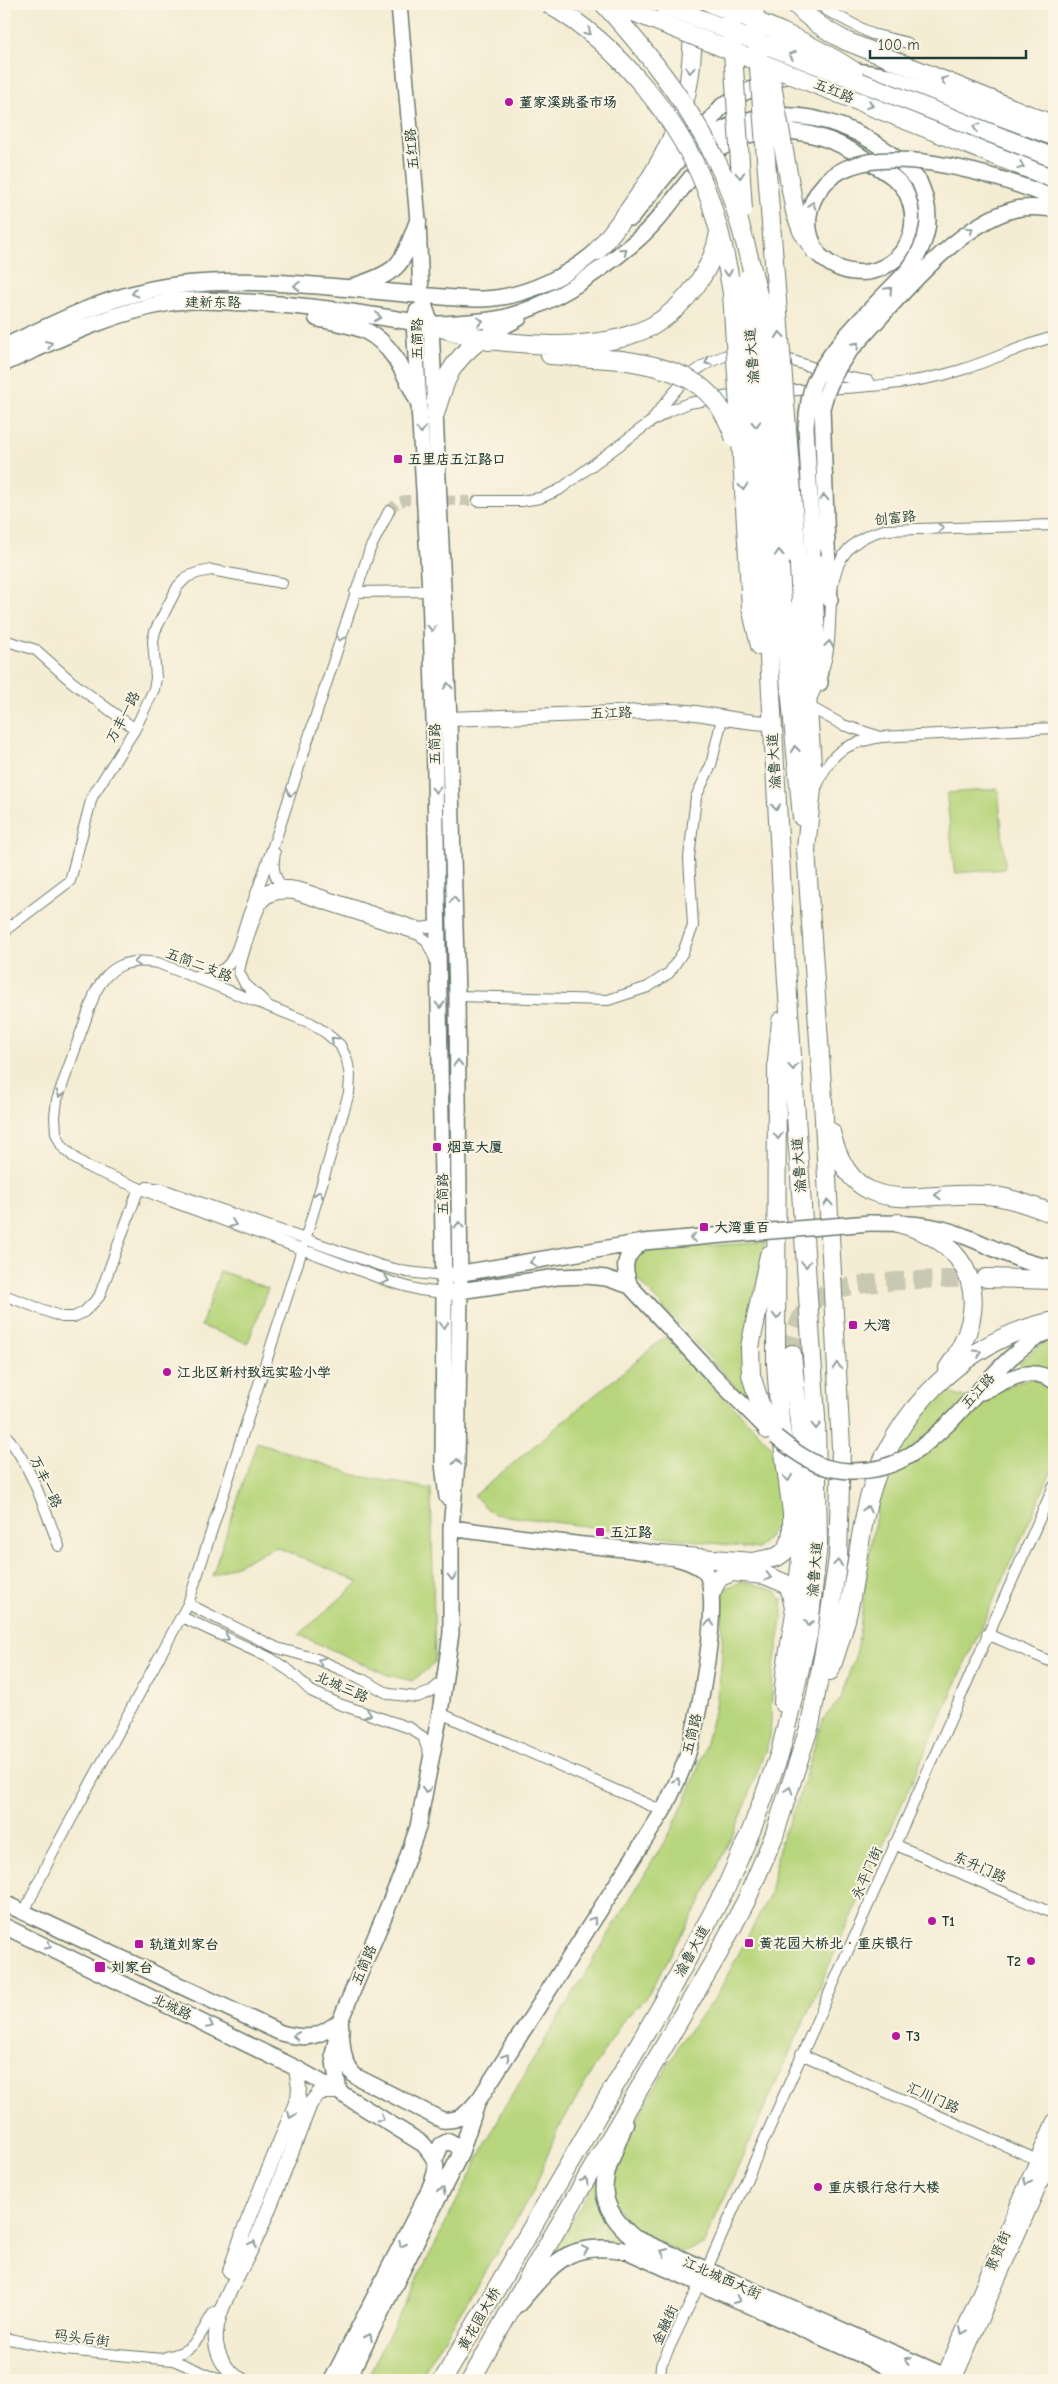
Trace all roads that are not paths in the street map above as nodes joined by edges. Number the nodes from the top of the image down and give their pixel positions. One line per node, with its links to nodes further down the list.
1 (398, 4): 25 (main road, 五红路)
2 (548, 4): 42 (highway, one-way to 42, bridge)
3 (604, 4): 21 (highway, bridge)
4 (613, 4): 22 (highway, 五红路, one-way to 22, bridge)
5 (662, 4): 16 (highway, 五红路, one-way to 5, bridge)
6 (694, 4): 26 (highway, one-way to 26)
7 (713, 4): 16 (highway, bridge)
8 (721, 4): 15 (highway, bridge)
9 (730, 4): 15 (highway, 渝鲁大道, bridge)
10 (754, 4): 46 (highway, one-way to 10, bridge)
11 (758, 4): 27 (highway, bridge)
12 (795, 4): 17 (highway, one-way to 12)
13 (821, 4): 14 (street)
14 (908, 43)
15 (734, 82): 51 (highway, 渝鲁大道, one-way to 51, bridge)
16 (886, 83): 18 (main road); 19 (highway, 五红路, one-way to 16, bridge); 20 (main road)
17 (1054, 124)
18 (1054, 138)
19 (1054, 158)
20 (677, 162): 26 (main road); 46 (main road, one-way to 20, bridge)
21 (718, 164): 35 (highway, bridge); 51 (highway, one-way to 21, bridge)
22 (1054, 179)
23 (1054, 198): 27 (main road, one-way to 23, bridge)
24 (1054, 209): 50 (main road, one-way to 24, bridge)
25 (418, 221): 28 (main road); 29 (main road, 五红路)
26 (598, 250): 29 (main road)
27 (816, 252): 30 (main road, one-way to 27, bridge)
28 (345, 289): 29 (main road, 建新东路); 32 (main road); 36 (main road, 建新东路, one-way to 36)
29 (421, 295): 33 (main road, 五简路)
30 (547, 302): 33 (main road, one-way to 30); 35 (main road)
31 (254, 303): 32 (main road, 建新东路); 37 (main road, 建新东路, one-way to 31); 39 (main road)
32 (320, 309): 33 (main road, 建新东路, one-way to 33)
33 (423, 323): 35 (highway); 39 (main road, 五简路); 40 (main road, 五简路)
34 (1054, 337): 38 (street)
35 (482, 339): 40 (highway); 42 (highway, bridge)
36 (4, 347)
37 (4, 363)
38 (891, 383): 41 (street); 41 (street, one-way to 41)
39 (419, 403): 48 (main road, 五简路, one-way to 48)
40 (435, 414): 55 (main road, 五简路, one-way to 40)
41 (649, 423): 43 (street)
42 (742, 465): 51 (highway, one-way to 51, bridge)
43 (478, 501)
44 (389, 511): 49 (street)
45 (1054, 525): 50 (street, 创富路, one-way to 45)
46 (805, 557): 53 (main road); 54 (highway, 渝鲁大道)
47 (282, 583): 59 (street, 万丰一路)
48 (430, 591): 49 (street); 67 (main road, 五简路, one-way to 67)
49 (355, 592): 62 (street, one-way to 62)
50 (830, 600): 53 (street, 创富路, one-way to 50)
51 (766, 603): 57 (highway, 渝鲁大道); 63 (highway, one-way to 51)
52 (4, 640): 59 (street)
53 (820, 683): 54 (street, 创富路)
54 (808, 706): 60 (street); 61 (highway, 渝鲁大道)
55 (449, 719): 56 (street, 五江路); 72 (main road, 五简路, one-way to 55)
56 (722, 719): 57 (street, 五江路); 72 (street)
57 (772, 723): 69 (highway, 渝鲁大道, one-way to 69)
58 (1054, 728): 60 (street)
59 (135, 729): 68 (street, 万丰一路)
60 (881, 737): 61 (street)
61 (812, 798): 63 (highway, 渝鲁大道)
62 (278, 832): 64 (street); 66 (street)
63 (806, 850): 74 (highway, 渝鲁大道)
64 (280, 886): 65 (street); 66 (street); 67 (street)
65 (294, 894): 70 (street); 73 (street)
66 (252, 905): 71 (street)
67 (439, 917): 70 (main road, 五简路)
68 (4, 935)
69 (786, 966): 76 (highway, one-way to 76); 113 (highway, 渝鲁大道, one-way to 113)
70 (440, 971): 85 (main road, 五简路, one-way to 85)
71 (185, 974): 73 (street, 五简二支路); 75 (street, 五简二支路, one-way to 75)
72 (457, 996): 84 (main road, 五简路, one-way to 72)
73 (272, 1008): 81 (street, 五简二支路, one-way to 73)
74 (823, 1100): 77 (highway, one-way to 74); 112 (highway, 渝鲁大道, one-way to 74)
75 (139, 1188): 81 (street, 五简二支路); 91 (street)
76 (778, 1211): 99 (highway); 103 (highway, one-way to 103)
77 (1049, 1218)
78 (898, 1223): 79 (main road); 80 (main road, one-way to 80, bridge); 95 (highway)
79 (963, 1235): 82 (main road); 83 (main road)
80 (643, 1242): 84 (main road, one-way to 84); 88 (main road)
81 (303, 1245): 85 (street, 五简二支路); 90 (street, 五简二支路, one-way to 90); 105 (street)
82 (1054, 1257)
83 (1054, 1267)
84 (460, 1274): 85 (main road); 89 (main road, 五简路)
85 (444, 1276): 90 (main road, 五简路)
86 (986, 1278): 87 (highway)
87 (1054, 1280)
88 (630, 1286): 89 (main road, 五江路); 99 (main road, 五江路)
89 (460, 1292): 90 (main road, 五江路); 101 (main road, 五简路, one-way to 89)
90 (444, 1293): 101 (main road, 五简路, one-way to 101)
91 (4, 1295)
92 (1054, 1321): 95 (highway, one-way to 92)
93 (1054, 1329): 97 (main road, 五江路)
94 (792, 1354): 106 (highway)
95 (939, 1381): 112 (highway, one-way to 95)
96 (1054, 1381): 97 (main road)
97 (976, 1395): 99 (main road, 五江路, bridge)
98 (4, 1433): 102 (street, 万丰一路)
99 (772, 1434)
100 (1054, 1486): 108 (street, 永平门街)
101 (451, 1528): 103 (main road, 五简路); 110 (main road, 五简路, one-way to 110)
102 (59, 1546)
103 (660, 1555): 104 (main road, 五简路)
104 (712, 1591): 106 (highway, one-way to 106); 115 (main road, 五简路, one-way to 104)
105 (188, 1604): 107 (street); 110 (street, 北城三路, one-way to 105)
106 (795, 1613): 113 (highway)
107 (182, 1617): 114 (street, 北城三路, one-way to 114); 118 (street)
108 (987, 1634): 109 (street); 116 (street, 永平门街)
109 (1054, 1664)
110 (444, 1680): 111 (main road, 五简路)
111 (440, 1713): 114 (main road, 五简路); 115 (street)
112 (810, 1725): 126 (highway, 渝鲁大道, one-way to 112)
113 (780, 1753): 131 (highway, 渝鲁大道)
114 (431, 1758): 121 (main road, 五简路, one-way to 121)
115 (663, 1811): 125 (main road, 五简路, one-way to 115)
116 (894, 1844): 119 (street, 东升门路); 122 (street, 永平门街)
117 (4, 1902): 118 (main road, 北城路)
118 (24, 1912): 121 (main road, 北城路, one-way to 118)
119 (1054, 1914)
120 (4, 1926): 123 (main road, 北城路, one-way to 123)
121 (340, 2021): 124 (main road, 五简路); 125 (main road, 五简路)
122 (801, 2054): 130 (street, 汇川门路); 133 (street, 永平门街)
123 (296, 2068): 124 (main road, 北城路); 134 (street, one-way to 134)
124 (340, 2092): 129 (main road, one-way to 129); 140 (street, one-way to 124)
125 (480, 2098): 128 (main road, 五简路)
126 (634, 2098): 132 (highway, 渝鲁大道, one-way to 126); 133 (main road, 江北城西大街, one-way to 126)
127 (1054, 2121): 130 (street, 聚贤街)
128 (460, 2155): 129 (main road); 142 (main road, 五简路, one-way to 128)
129 (435, 2160): 141 (main road, one-way to 141)
130 (1049, 2161): 137 (street, 聚贤街)
131 (515, 2257): 143 (highway, 黄花园大桥)
132 (539, 2271): 133 (main road, 江北城西大街, one-way to 133); 144 (highway, 黄花园大桥)
133 (703, 2277): 137 (main road, 江北城西大街, one-way to 133); 145 (street, 金融街); 146 (main road, 江北城西大街, one-way to 146)
134 (214, 2312): 136 (street, 码头后街); 139 (street)
135 (4, 2338): 136 (street, 码头后街)
136 (157, 2359): 138 (street, 码头后街)
137 (948, 2379)
138 (220, 2380)
139 (229, 2380)
140 (242, 2380)
141 (332, 2380)
142 (347, 2380)
143 (443, 2380)
144 (471, 2380)
145 (660, 2380)
146 (919, 2380)

